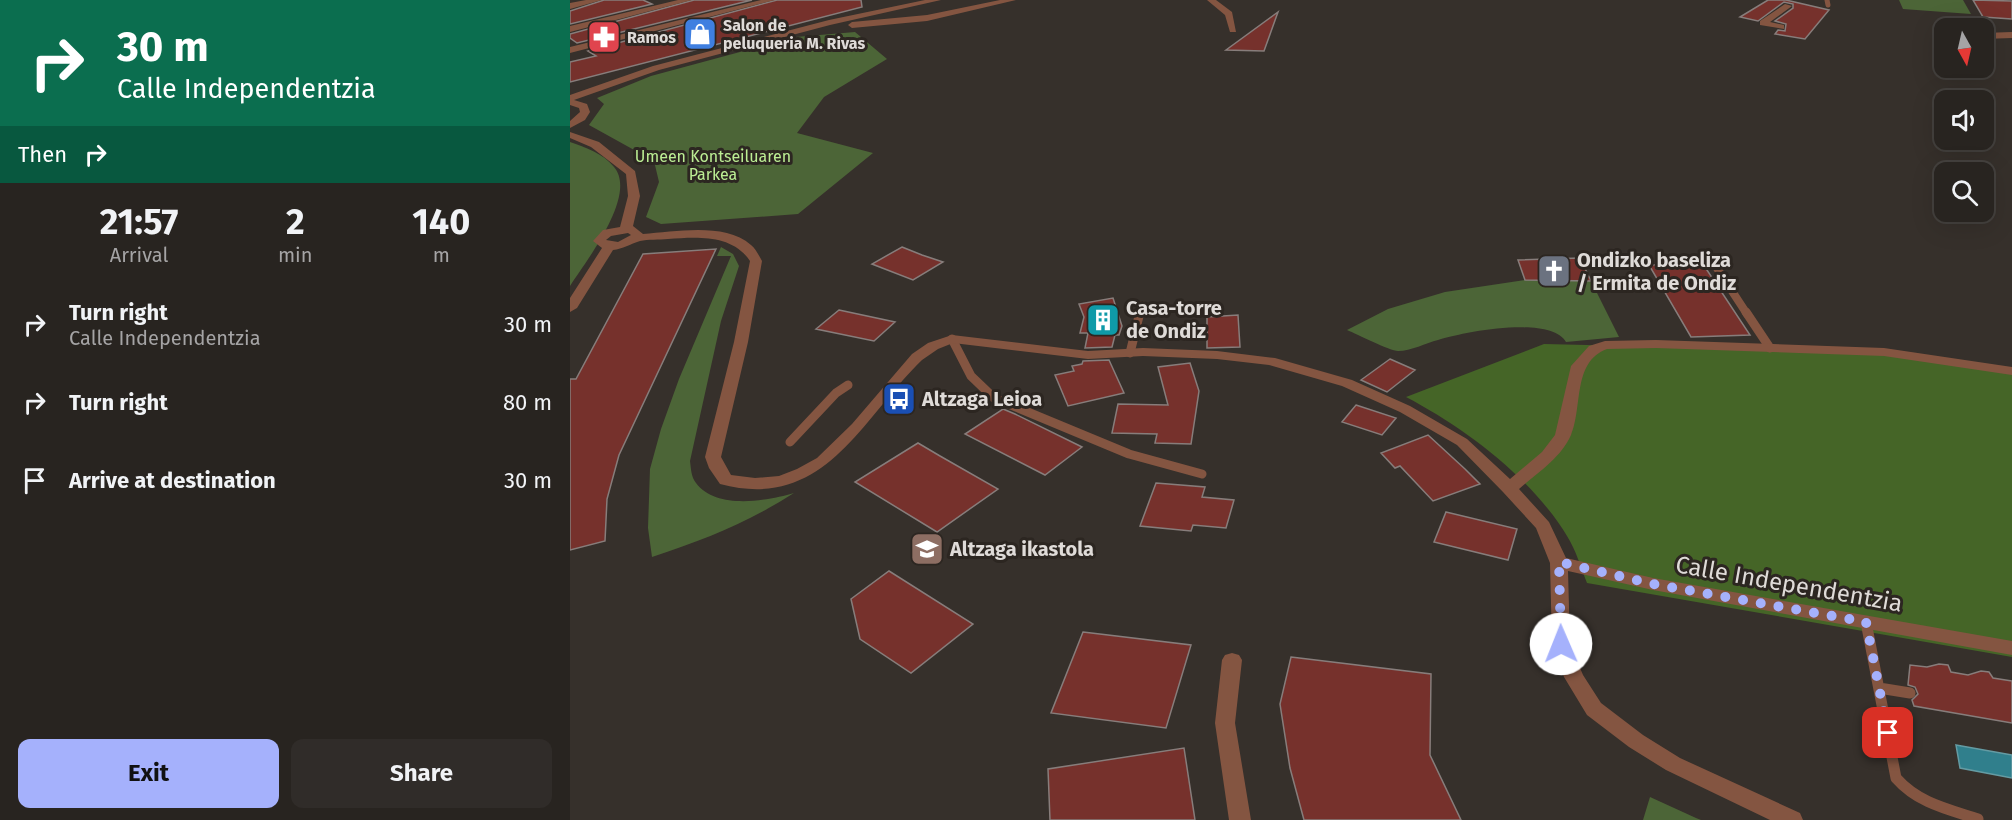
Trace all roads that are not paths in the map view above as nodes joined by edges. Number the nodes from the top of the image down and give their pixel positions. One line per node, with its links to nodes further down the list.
1 (598, 0): 9 (street)
2 (688, 0): 14 (street)
3 (739, 0): 8 (street)
4 (771, 0): 8 (street)
5 (938, 0): 12 (street)
6 (1012, 0): 12 (street)
7 (1211, 0): 15 (street)
8 (749, 5): 11 (street); 18 (street)
9 (570, 6)
10 (1788, 6): 13 (street)
11 (765, 13)
12 (829, 23): 20 (street)
13 (1781, 27)
14 (570, 29)
15 (1233, 30)
16 (2012, 35): 17 (street)
17 (1994, 36)
18 (571, 49): 19 (street)
19 (583, 60)
20 (572, 101): 21 (street)
21 (572, 130): 22 (street)
22 (631, 233): 25 (street); 26 (street)
23 (1710, 260): 27 (lane)
24 (1142, 305): 28 (lane)
25 (570, 308)
26 (952, 339): 28 (street); 32 (lane)
27 (1770, 348): 29 (street); 33 (street)
28 (1130, 353): 33 (street)
29 (2012, 370)
30 (848, 385): 31 (lane)
31 (790, 442)
32 (1202, 474)
33 (1509, 488): 34 (street)
34 (1559, 562): 35 (street, Calle Independentzia); 42 (street)
35 (1866, 622): 36 (street, Calle Independentzia); 38 (lane)
36 (2012, 648)
37 (1232, 660): 41 (street)
38 (1879, 688): 39 (lane); 40 (lane)
39 (1910, 693)
40 (1978, 819)
41 (1240, 820)
42 (1792, 820)

